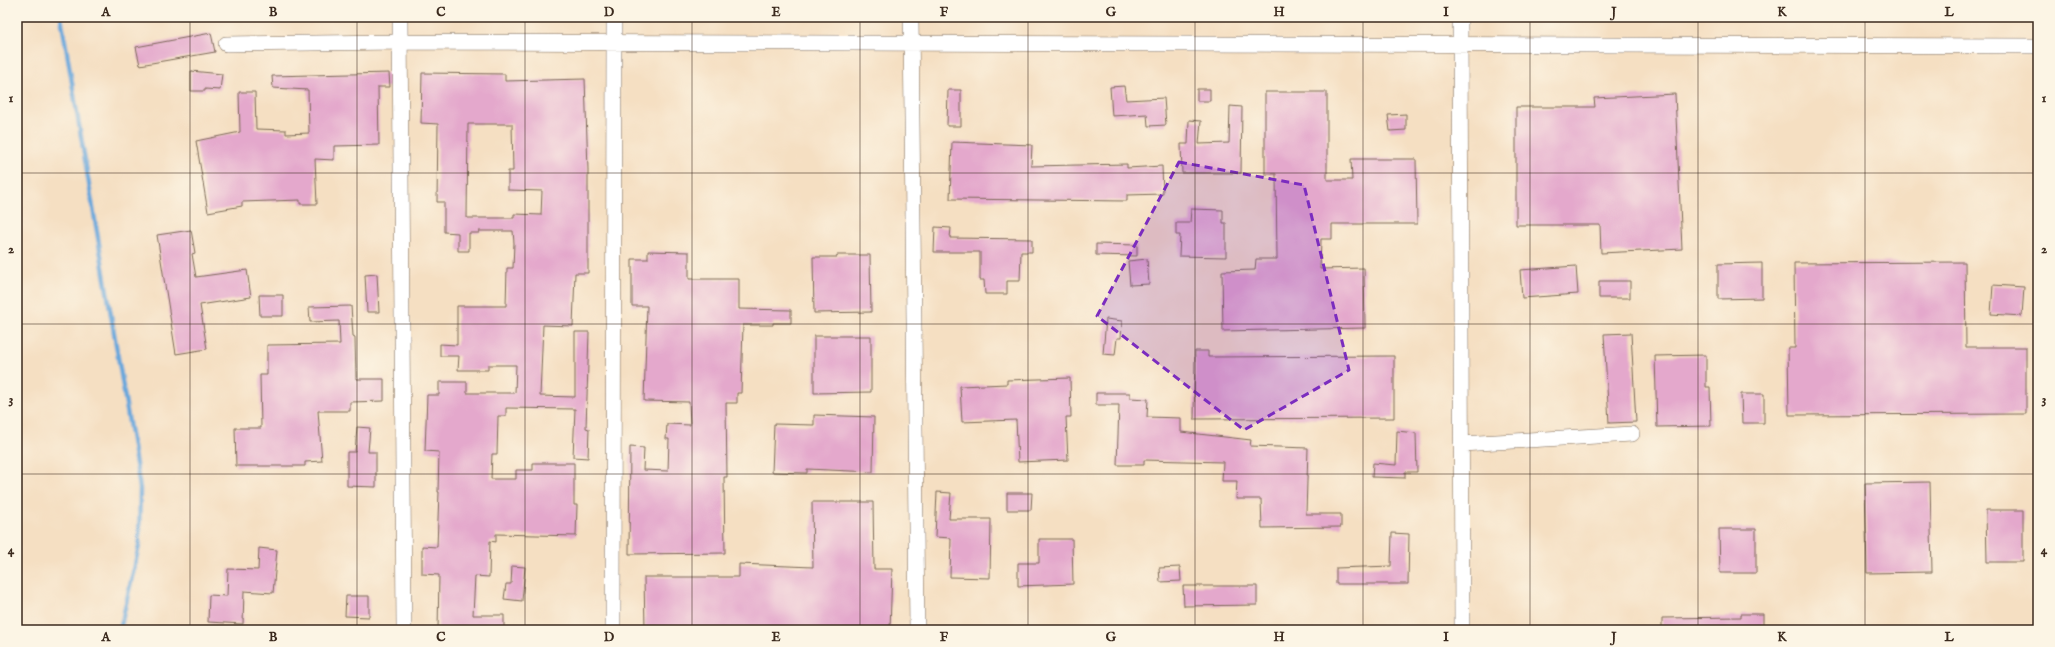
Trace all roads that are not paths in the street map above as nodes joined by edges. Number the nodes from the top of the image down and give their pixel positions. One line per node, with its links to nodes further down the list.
1 (400, 17): 5 (street)
2 (614, 17): 6 (street)
3 (911, 17): 8 (street)
4 (1460, 17): 9 (street)
5 (400, 42): 6 (street); 7 (street); 13 (street)
6 (614, 43): 8 (street); 14 (street)
7 (226, 44)
8 (911, 44): 9 (street); 15 (street)
9 (1460, 44): 10 (street); 12 (street)
10 (2038, 46)
11 (1632, 434): 12 (street)
12 (1461, 444): 16 (street)
13 (404, 630)
14 (613, 630)
15 (917, 630)
16 (1462, 630)

